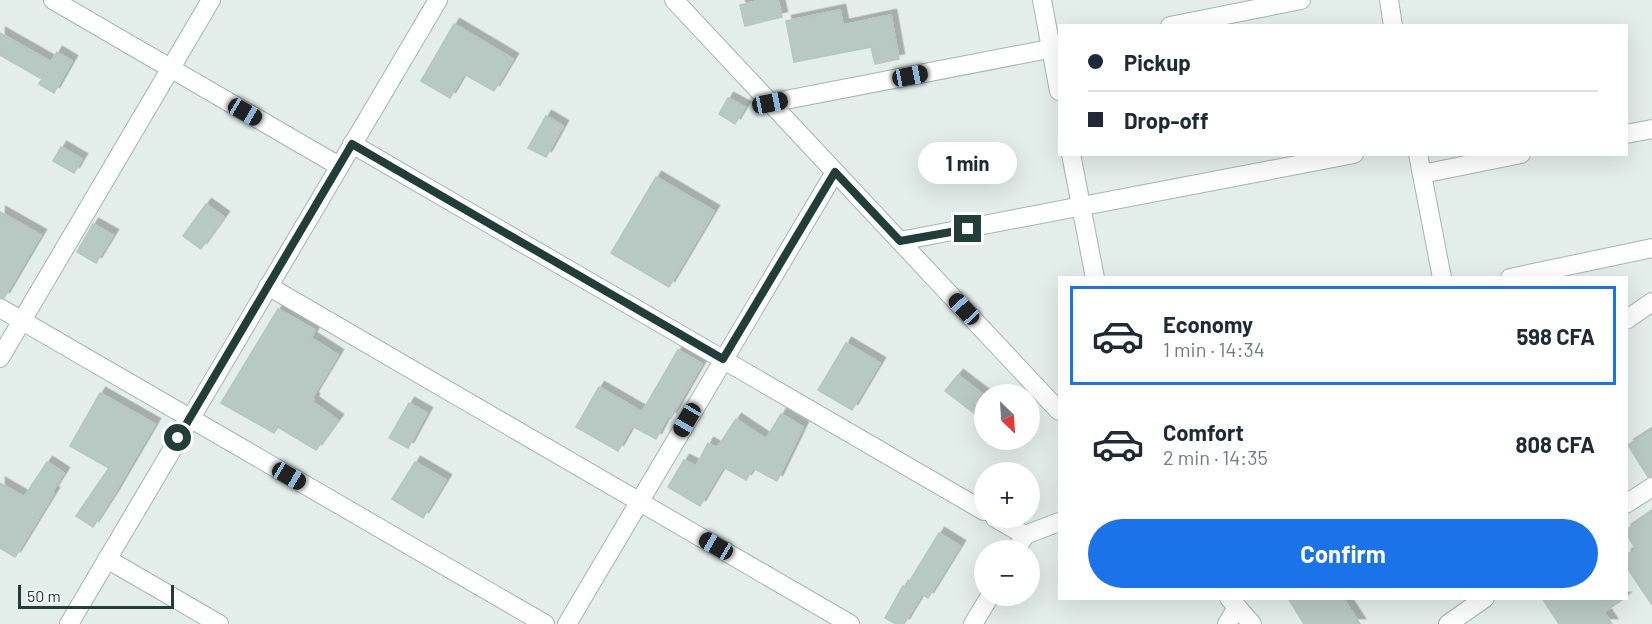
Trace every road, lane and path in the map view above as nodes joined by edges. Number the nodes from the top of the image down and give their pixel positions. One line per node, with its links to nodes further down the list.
1 (53, 0): 11 (street)
2 (212, 0): 11 (street)
3 (438, 0): 16 (street)
4 (674, 0): 13 (street)
5 (1041, 0): 10 (street)
6 (1301, 0): 8 (street)
7 (1389, 0): 9 (street)
8 (1180, 24)
9 (1394, 24)
10 (1055, 48): 12 (street); 13 (street)
11 (170, 68): 21 (street); 34 (street)
12 (1058, 80)
13 (770, 103): 22 (street)
14 (1652, 129): 15 (street)
15 (1628, 134)
16 (352, 144): 21 (street); 36 (street)
17 (1071, 156): 24 (street)
18 (1344, 156): 24 (street)
19 (1418, 156): 23 (street)
20 (1511, 156): 23 (street)
21 (339, 166): 30 (street)
22 (835, 172): 25 (street); 36 (street)
23 (1422, 174): 28 (street)
24 (1082, 208): 25 (street); 27 (street)
25 (900, 241): 37 (street)
26 (1652, 248): 29 (street)
27 (1095, 276)
28 (1442, 276)
29 (1519, 276)
30 (268, 286): 38 (street); 40 (street)
31 (1652, 302): 33 (street)
32 (0, 308): 34 (street)
33 (1628, 319)
34 (22, 320): 35 (street); 38 (street)
35 (0, 357)
36 (723, 359): 40 (street); 42 (street)
37 (1058, 410)
38 (190, 418): 47 (street); 53 (street)
39 (1652, 487): 41 (street)
40 (639, 502): 54 (street); 55 (street)
41 (1628, 503)
42 (974, 505)
43 (1058, 523): 46 (street)
44 (1005, 528): 45 (street)
45 (1018, 540)
46 (1026, 540)
47 (107, 559): 51 (street); 52 (street)
48 (1482, 600): 59 (street)
49 (1233, 603): 57 (street); 58 (street)
50 (984, 606): 56 (street)
51 (69, 624)
52 (219, 624)
53 (544, 624)
54 (567, 624)
55 (850, 624)
56 (973, 624)
57 (1227, 624)
58 (1252, 624)
59 (1448, 624)

